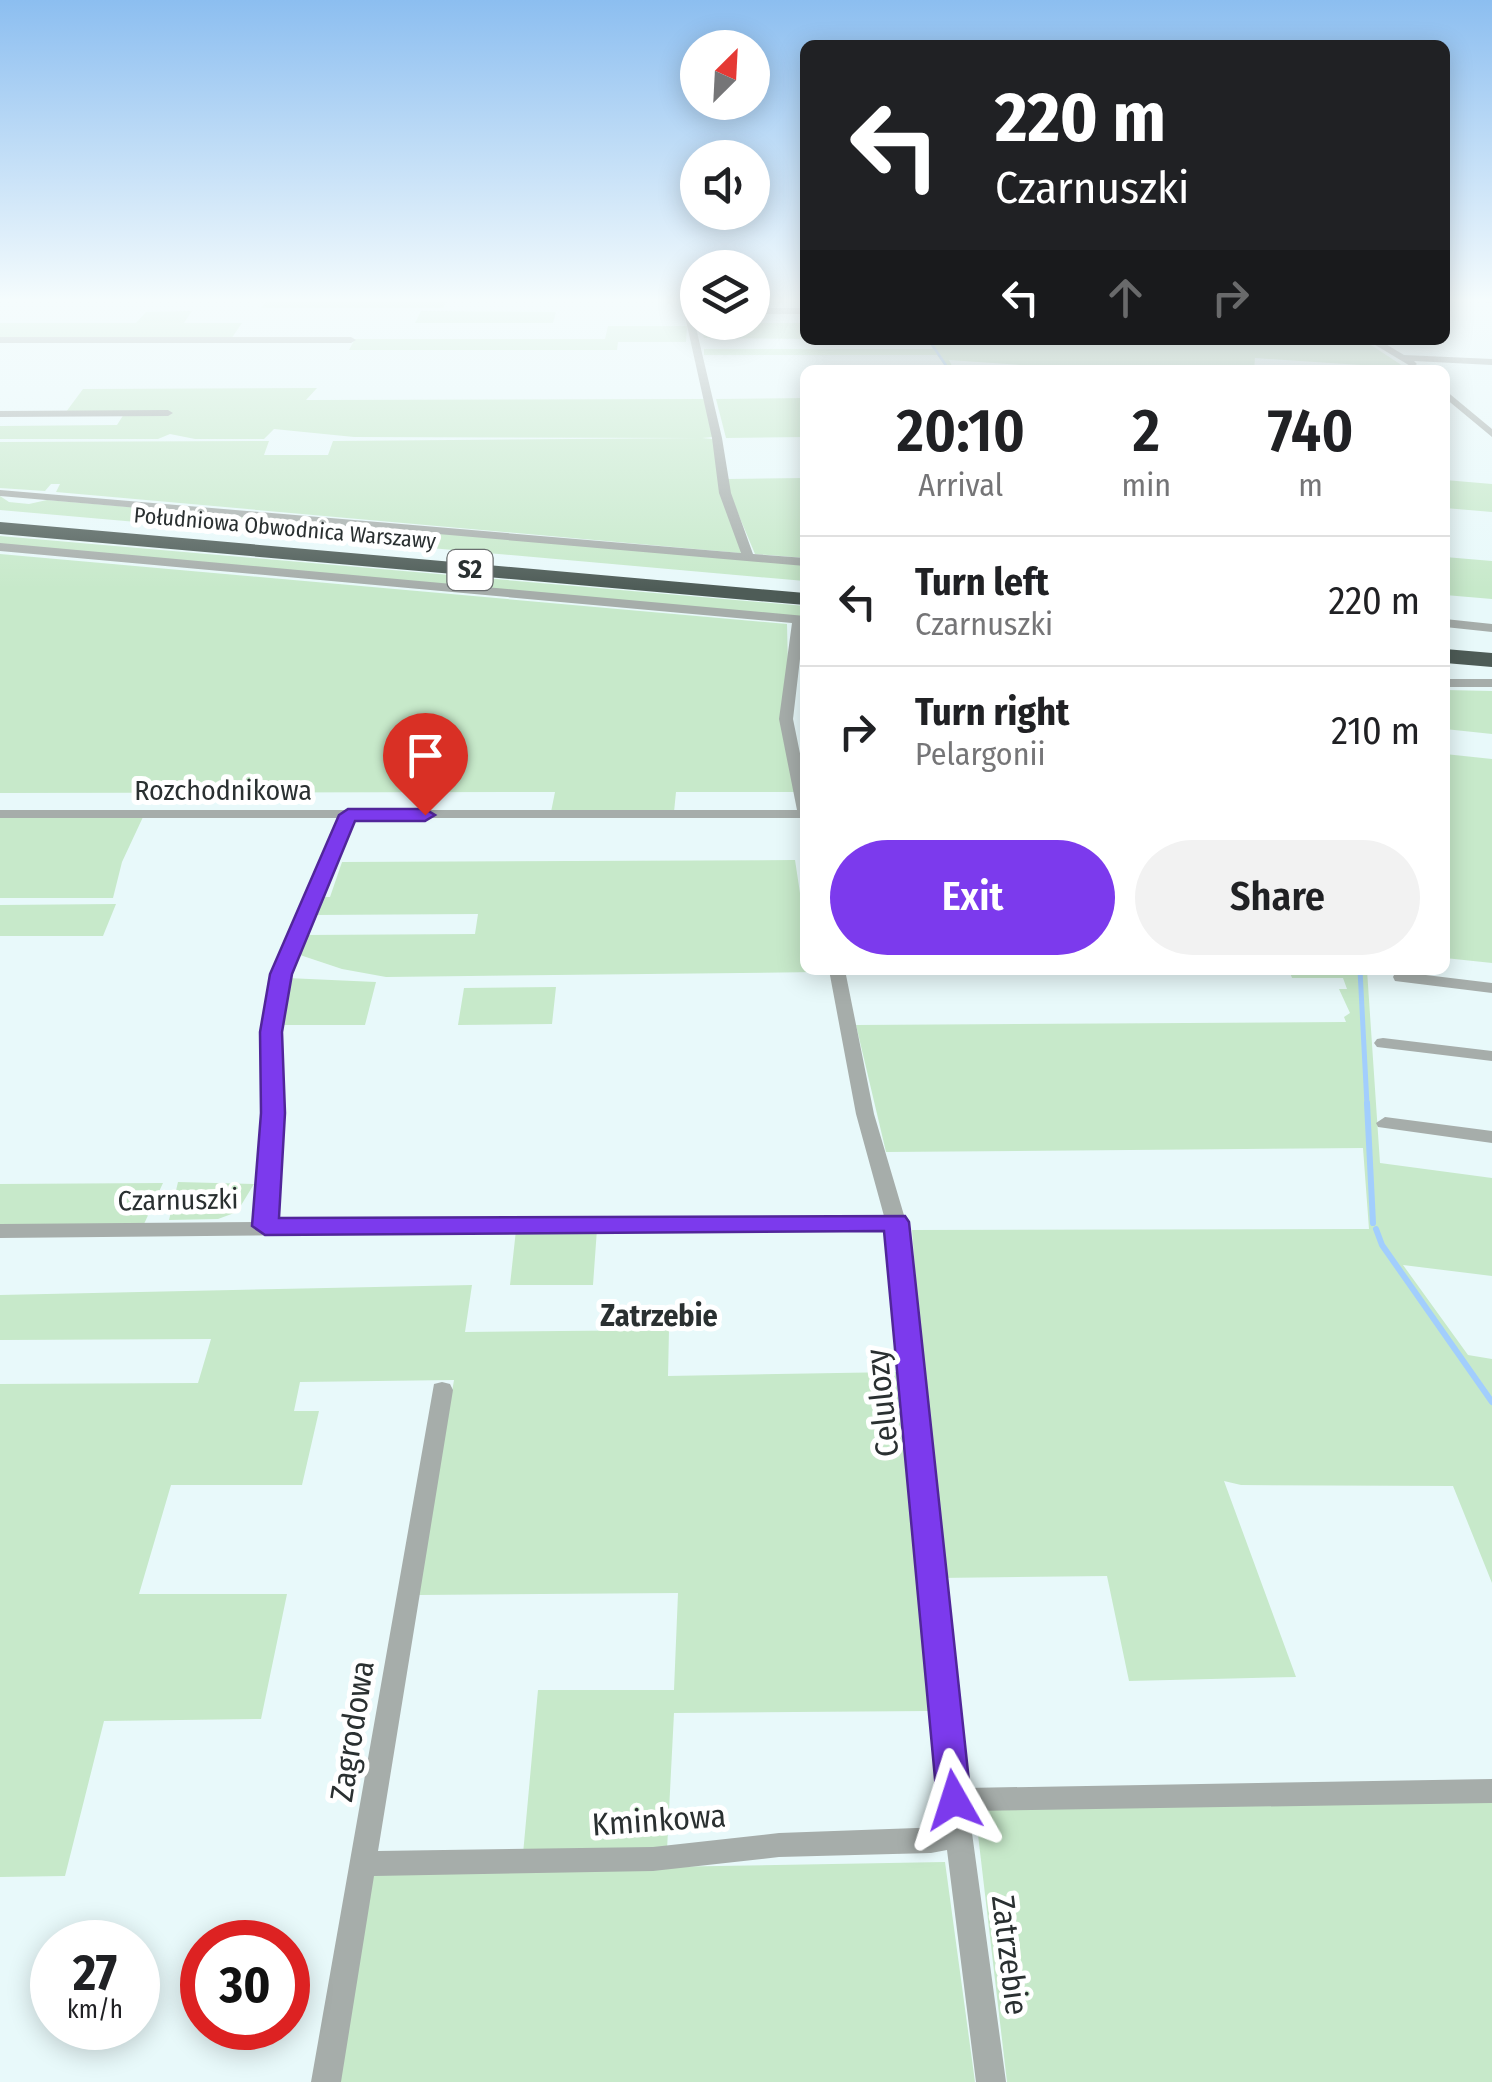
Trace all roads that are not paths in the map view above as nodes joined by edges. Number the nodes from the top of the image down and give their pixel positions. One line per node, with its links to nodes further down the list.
1 (710, 395): 10 (street)
2 (1450, 397): 5 (street)
3 (168, 413): 4 (street)
4 (0, 414)
5 (1492, 434)
6 (0, 493): 10 (street)
7 (0, 517): 12 (highway, Południowa Obwodnica Warszawy / S2)
8 (0, 528): 13 (highway, Południowa Obwodnica Warszawy / S2)
9 (0, 547): 14 (street)
10 (749, 558): 11 (street)
11 (800, 562)
12 (800, 587)
13 (800, 613)
14 (800, 613)
15 (1450, 624): 16 (street)
16 (1492, 628)
17 (800, 632): 24 (street)
18 (1450, 643): 19 (highway)
19 (1492, 647)
20 (1450, 656): 21 (highway)
21 (1492, 660)
22 (1492, 683): 23 (street)
23 (1450, 684)
24 (800, 789)
25 (0, 814): 27 (street, Rozchodnikowa)
26 (800, 814): 27 (street, Rozchodnikowa)
27 (348, 815): 36 (street)
28 (838, 975): 35 (street, Celulozy)
29 (1401, 977): 30 (street)
30 (1492, 988)
31 (1384, 1043): 32 (street)
32 (1492, 1056)
33 (1385, 1123): 34 (street)
34 (1492, 1137)
35 (896, 1222): 36 (street, Czarnuszki); 40 (street, Celulozy)
36 (265, 1226): 37 (street, Czarnuszki)
37 (0, 1232)
38 (442, 1390): 42 (street, Zagrodowa)
39 (1492, 1791): 40 (street)
40 (954, 1800): 41 (street, Celulozy)
41 (959, 1836): 42 (street, Kminkowa); 44 (street, Zatrzebie)
42 (363, 1864): 43 (street, Zagrodowa)
43 (326, 2082)
44 (992, 2082)

